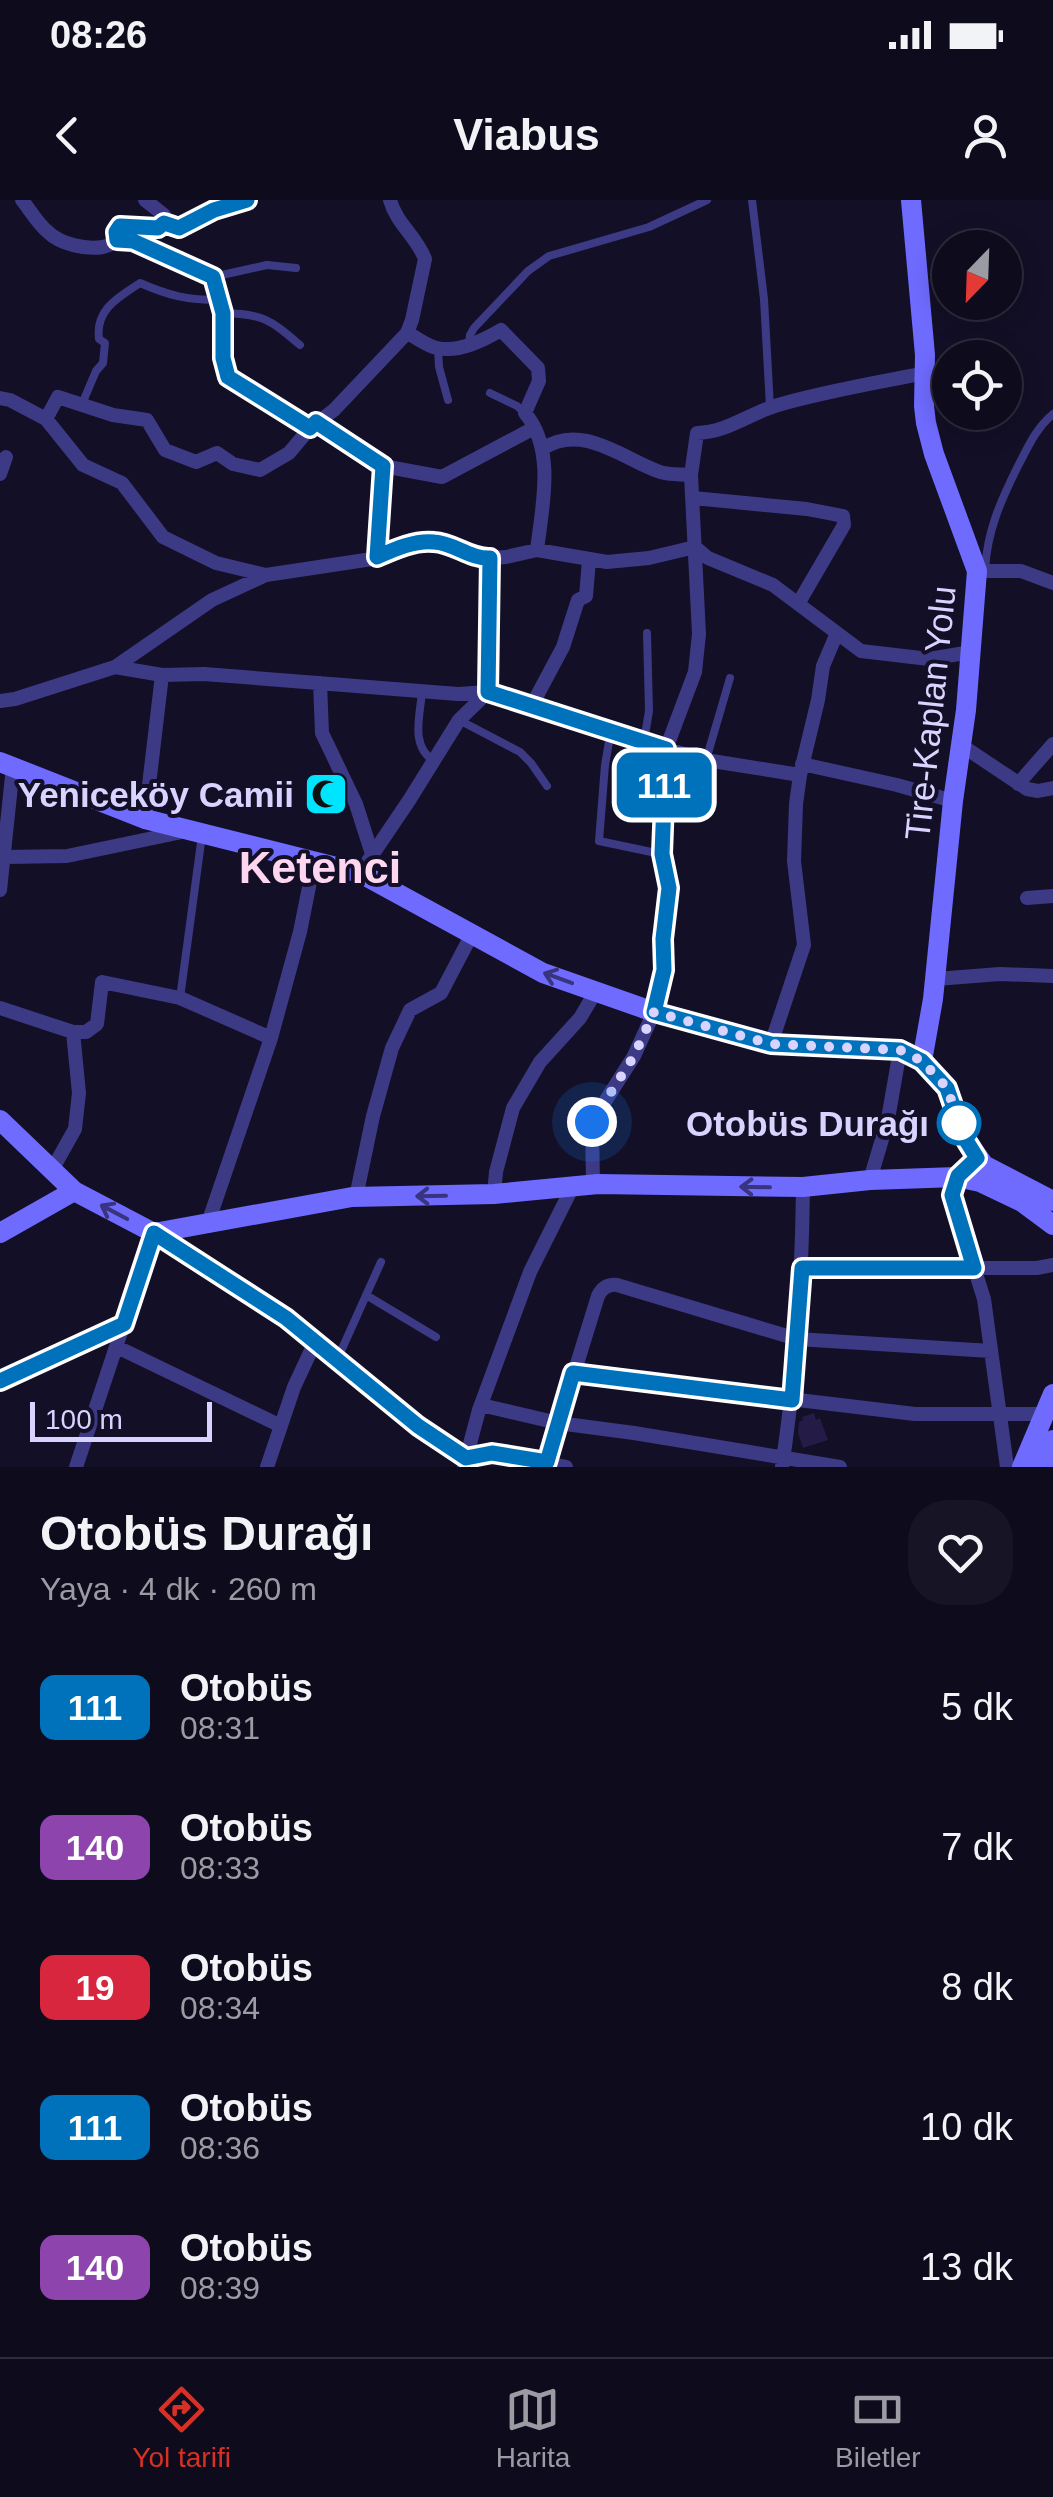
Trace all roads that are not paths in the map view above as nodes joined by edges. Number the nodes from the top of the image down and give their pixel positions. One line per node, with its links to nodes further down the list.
1 (22, 200): 9 (street)
2 (145, 200): 8 (street)
3 (247, 200): 8 (street)
4 (390, 200): 13 (street)
5 (707, 200): 15 (lane)
6 (752, 200): 22 (lane)
7 (911, 200): 17 (street, Tire-Kaplan Yolu)
8 (164, 223): 9 (street)
9 (117, 240): 11 (street)
10 (296, 268): 11 (lane)
11 (213, 277): 12 (street)
12 (221, 306): 14 (lane); 21 (lane); 26 (street)
13 (407, 333): 16 (street); 26 (street)
14 (300, 345)
15 (468, 345): 16 (street); 23 (street)
16 (438, 348): 20 (lane)
17 (925, 373): 22 (street); 39 (street, Tire-Kaplan Yolu)
18 (490, 393): 23 (lane)
19 (0, 398): 25 (street)
20 (448, 400)
21 (82, 404): 25 (street); 26 (street)
22 (770, 407): 32 (street)
23 (525, 413): 27 (street)
24 (1053, 414): 39 (lane)
25 (46, 419): 40 (street)
26 (313, 425): 30 (street)
27 (534, 428): 28 (street); 30 (street)
28 (542, 450): 32 (street); 35 (street)
29 (6, 457): 31 (street)
30 (383, 466): 36 (street)
31 (0, 474)
32 (691, 475): 33 (street)
33 (692, 498): 34 (street); 42 (street)
34 (696, 547): 38 (street); 42 (street); 59 (street)
35 (537, 550): 37 (street); 38 (street)
36 (377, 557): 37 (street); 40 (street)
37 (490, 558): 51 (street)
38 (589, 560): 53 (street)
39 (981, 570): 41 (street); 45 (street, Tire-Kaplan Yolu)
40 (266, 575): 46 (street)
41 (1053, 584)
42 (798, 604): 44 (street)
43 (647, 633): 56 (lane)
44 (836, 633): 45 (street); 63 (street)
45 (971, 652): 58 (street, Tire-Kaplan Yolu)
46 (115, 667): 47 (street); 52 (street)
47 (162, 675): 49 (street); 68 (street)
48 (730, 678): 60 (lane)
49 (320, 683): 50 (street); 70 (street)
50 (422, 692): 51 (street); 61 (lane)
51 (488, 692): 53 (street); 54 (street)
52 (0, 701)
53 (532, 705): 55 (street)
54 (458, 720): 61 (street); 65 (lane)
55 (611, 730): 56 (street); 71 (lane)
56 (644, 741): 59 (street)
57 (1053, 744): 64 (street)
58 (961, 745): 64 (street); 67 (street, Tire-Kaplan Yolu)
59 (666, 749): 60 (street); 71 (street)
60 (706, 760): 63 (street)
61 (434, 761): 70 (street)
62 (6, 765): 68 (street); 72 (street)
63 (801, 769): 67 (street); 87 (street)
64 (1018, 784): 66 (street)
65 (547, 786)
66 (1053, 788)
67 (953, 801): 80 (street, Tire-Kaplan Yolu)
68 (145, 819): 69 (street)
69 (194, 833): 72 (street); 73 (street); 82 (lane)
70 (372, 854): 74 (street)
71 (662, 854): 84 (street)
72 (5, 857): 75 (street)
73 (314, 862): 74 (street); 86 (street)
74 (360, 873): 78 (street)
75 (0, 890)
76 (1053, 896): 77 (street)
77 (1027, 898)
78 (472, 934): 81 (street, one-way to 78); 99 (street)
79 (1053, 976): 80 (street)
80 (936, 979): 89 (street, Tire-Kaplan Yolu)
81 (596, 992): 84 (street); 98 (street)
82 (180, 998): 85 (street); 86 (street)
83 (0, 1008): 85 (street)
84 (654, 1012): 87 (street); 95 (street)
85 (73, 1032): 92 (street)
86 (272, 1038): 101 (street)
87 (771, 1044): 88 (street)
88 (900, 1050): 89 (street); 94 (street)
89 (922, 1061): 91 (street)
90 (0, 1120): 92 (street)
91 (977, 1158): 93 (street); 100 (street)
92 (52, 1170): 97 (street)
93 (958, 1176): 94 (street); 102 (street); 108 (street)
94 (870, 1180): 96 (street)
95 (582, 1187): 96 (street, one-way to 95); 98 (street); 121 (street)
96 (803, 1187): 107 (street)
97 (74, 1191): 103 (street); 104 (street, one-way to 97)
98 (494, 1194): 99 (street, one-way to 99)
99 (356, 1197): 101 (street)
100 (1053, 1202)
101 (208, 1223): 104 (street)
102 (1053, 1225)
103 (0, 1233)
104 (154, 1233): 110 (street); 113 (street)
105 (381, 1262): 109 (lane)
106 (1053, 1265): 108 (street)
107 (802, 1268): 108 (street); 112 (street)
108 (974, 1268): 115 (street)
109 (366, 1295): 111 (lane); 116 (lane)
110 (124, 1324): 114 (street); 118 (street)
111 (436, 1337)
112 (797, 1339): 115 (street); 117 (street); 119 (street)
113 (315, 1342): 116 (street); 124 (street)
114 (117, 1347): 124 (street); 129 (street)
115 (990, 1351): 122 (street)
116 (337, 1360): 126 (street)
117 (573, 1373): 119 (street); 123 (street)
118 (0, 1381)
119 (792, 1400): 122 (street); 127 (street)
120 (1049, 1404): 122 (street); 134 (street)
121 (481, 1405): 123 (street); 126 (street)
122 (998, 1414): 133 (street)
123 (558, 1424): 127 (street); 128 (street)
124 (281, 1426): 130 (street)
125 (1053, 1440): 135 (street)
126 (465, 1462): 128 (street)
127 (783, 1462): 132 (street)
128 (546, 1465): 131 (street)
129 (76, 1467)
130 (267, 1467)
131 (566, 1467)
132 (840, 1467)
133 (1006, 1467)
134 (1022, 1467)
135 (1042, 1467)

